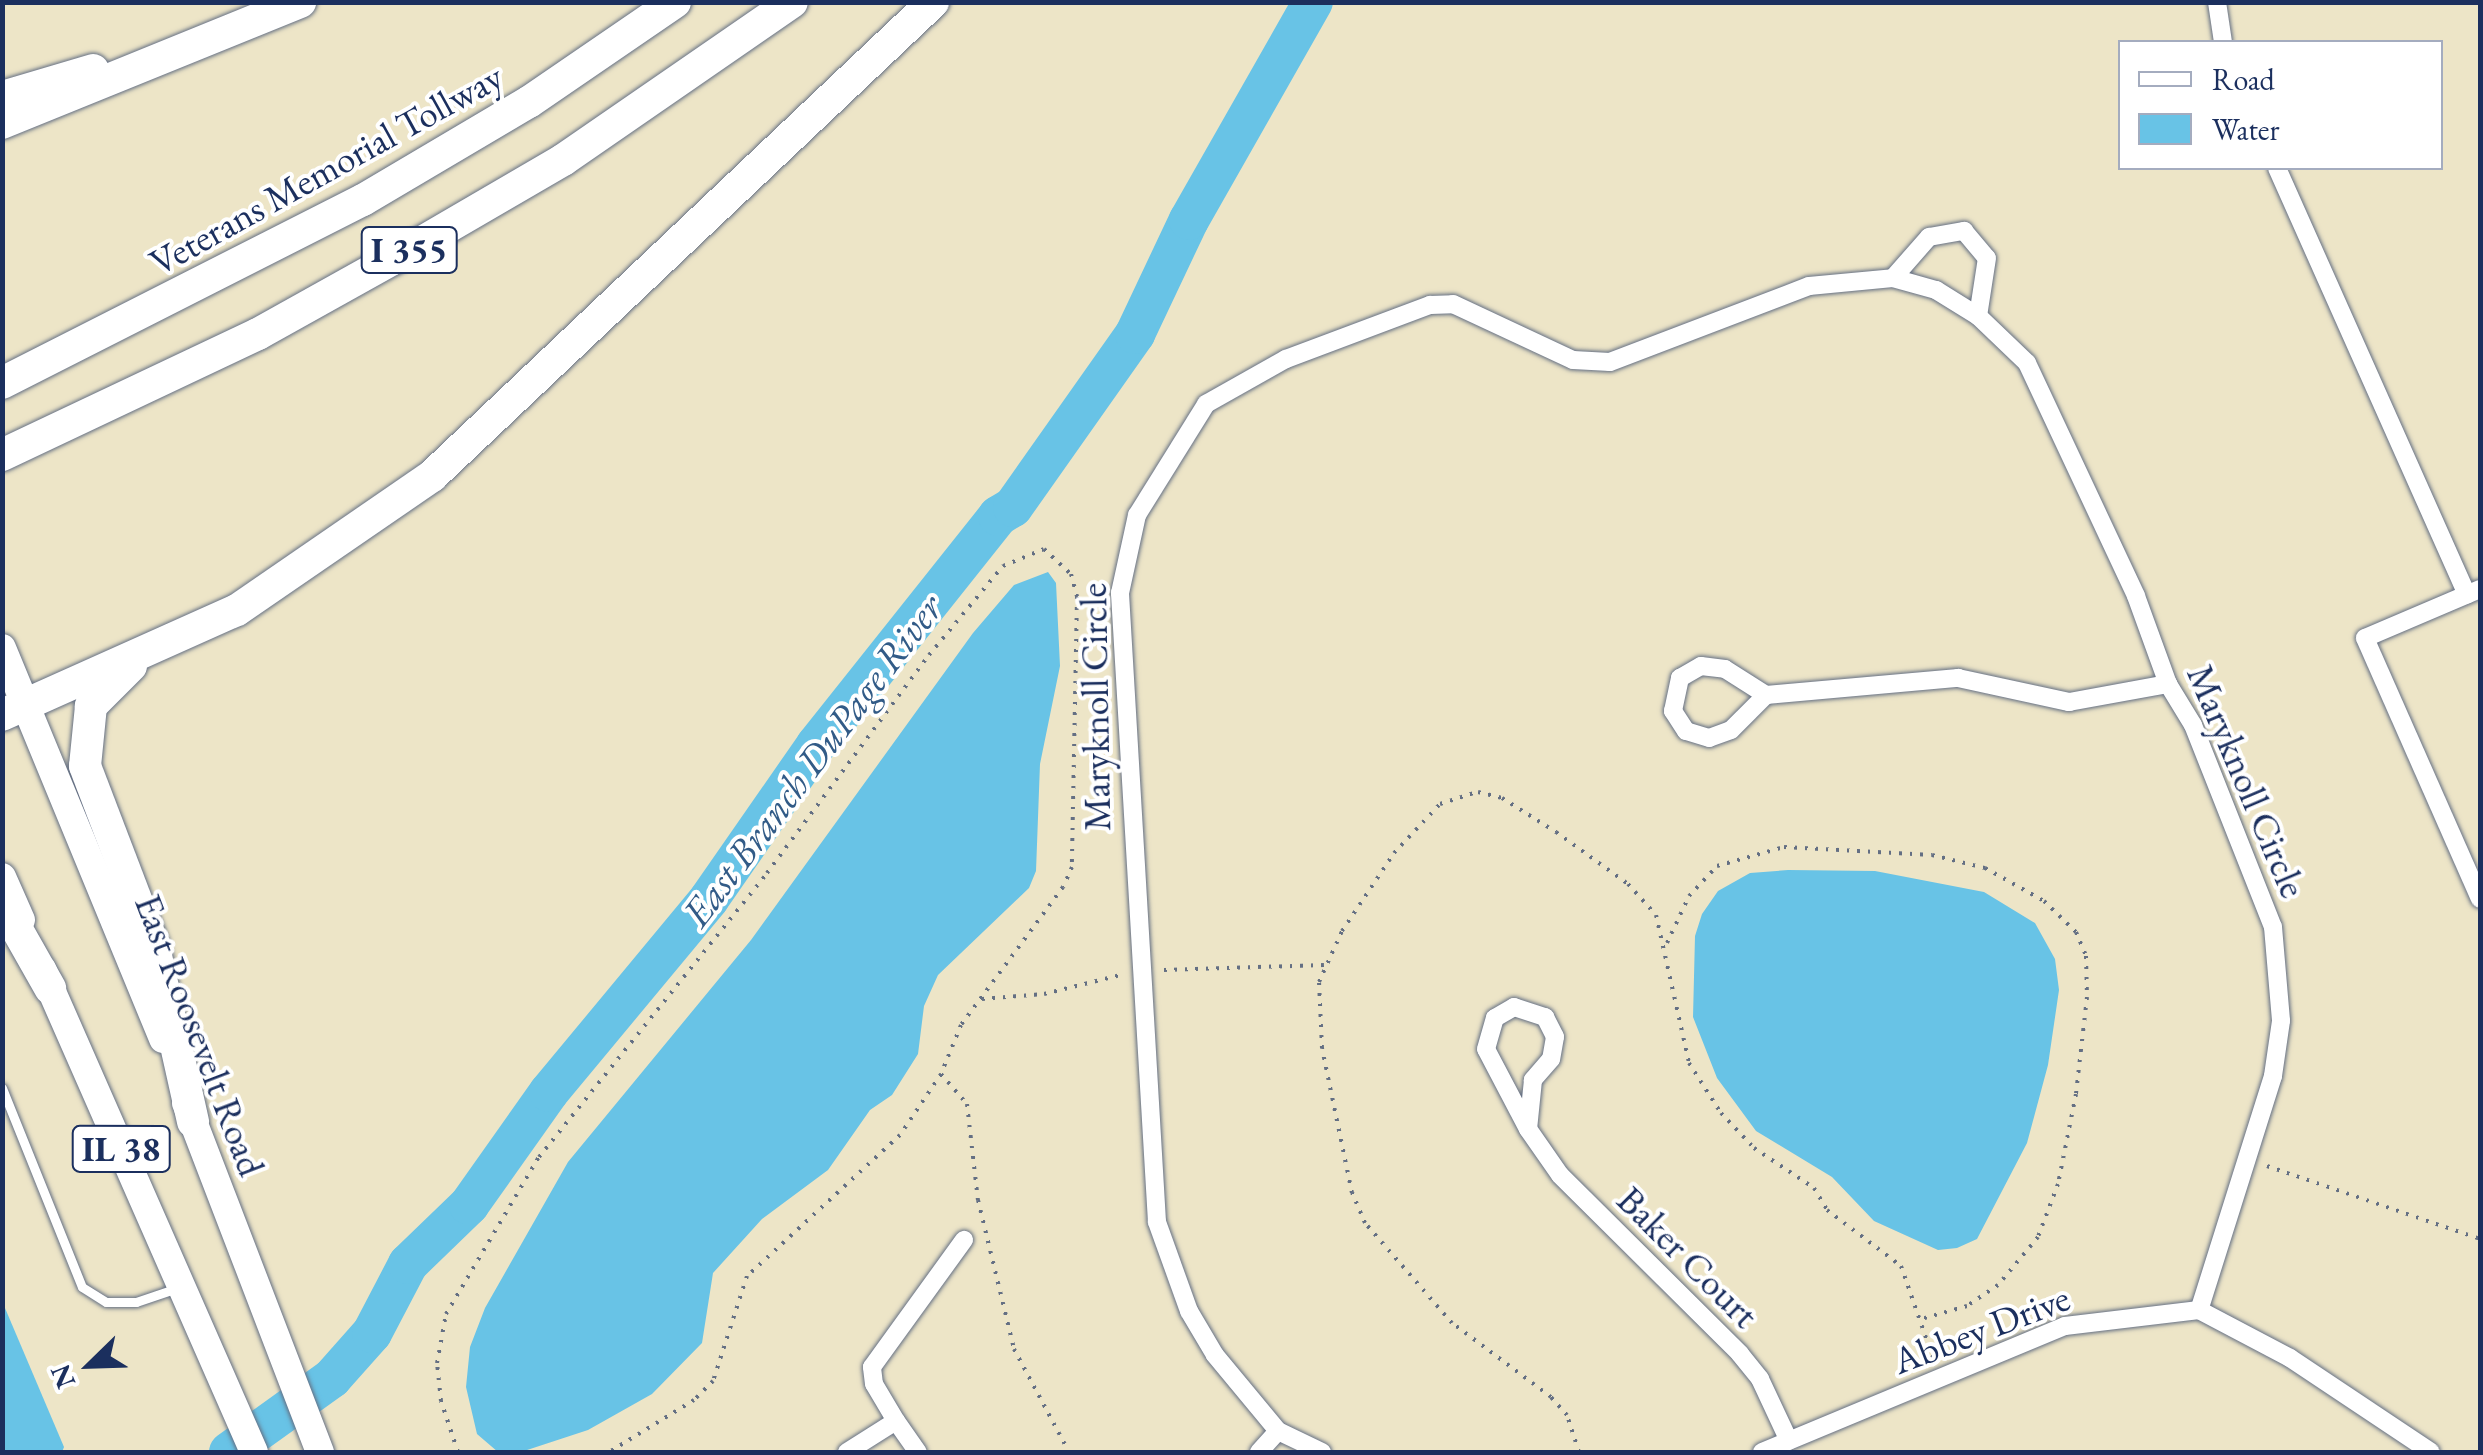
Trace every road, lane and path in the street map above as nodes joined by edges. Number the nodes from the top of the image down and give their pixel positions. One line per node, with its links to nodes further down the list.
1 (300, 2): 7 (highway)
2 (675, 2): 13 (highway, Veterans Memorial Tollway / I 355)
3 (792, 2): 14 (highway, I 355)
4 (933, 2): 17 (highway)
5 (2217, 2): 6 (street)
6 (2222, 40)
7 (174, 50): 8 (highway); 9 (highway)
8 (2, 97)
9 (2, 122)
10 (2279, 170): 15 (street)
11 (1893, 278): 12 (street, Maryknoll Circle); 12 (street); 38 (street, Maryknoll Circle)
12 (1978, 316): 18 (street, Maryknoll Circle)
13 (2, 382)
14 (2, 455)
15 (2474, 592): 22 (street)
16 (2, 648): 20 (main road, East Roosevelt Road / IL 38)
17 (144, 652): 20 (highway); 28 (highway)
18 (2168, 684): 19 (street); 30 (street, Maryknoll Circle)
19 (1766, 694): 19 (street)
20 (16, 709): 28 (main road, East Roosevelt Road / IL 38)
21 (2, 877): 25 (main road, IL 38)
22 (2480, 899)
23 (2, 902): 25 (highway)
24 (1667, 943): 35 (path); 35 (path); 49 (path)
25 (50, 988): 33 (main road, IL 38)
26 (941, 1074): 42 (path); 43 (path); 46 (path)
27 (2, 1088): 33 (lane)
28 (193, 1122): 41 (main road, East Roosevelt Road / IL 38)
29 (1528, 1129): 29 (street, Baker Court); 39 (street, Baker Court)
30 (2248, 1160): 31 (path); 34 (street, Maryknoll Circle)
31 (2480, 1239)
32 (964, 1240): 37 (street)
33 (182, 1286): 40 (main road, IL 38)
34 (2199, 1310): 36 (street, Abbey Drive); 51 (street)
35 (1921, 1319): 36 (path)
36 (1939, 1377): 39 (street, Abbey Drive)
37 (896, 1422): 44 (street); 45 (street)
38 (1278, 1430): 47 (street); 48 (street)
39 (1788, 1441): 50 (street, Abbey Drive)
40 (254, 1452)
41 (320, 1452)
42 (458, 1452)
43 (609, 1452)
44 (847, 1452)
45 (918, 1452)
46 (1069, 1452)
47 (1259, 1452)
48 (1322, 1452)
49 (1579, 1452)
50 (1762, 1452)
51 (2431, 1452)

